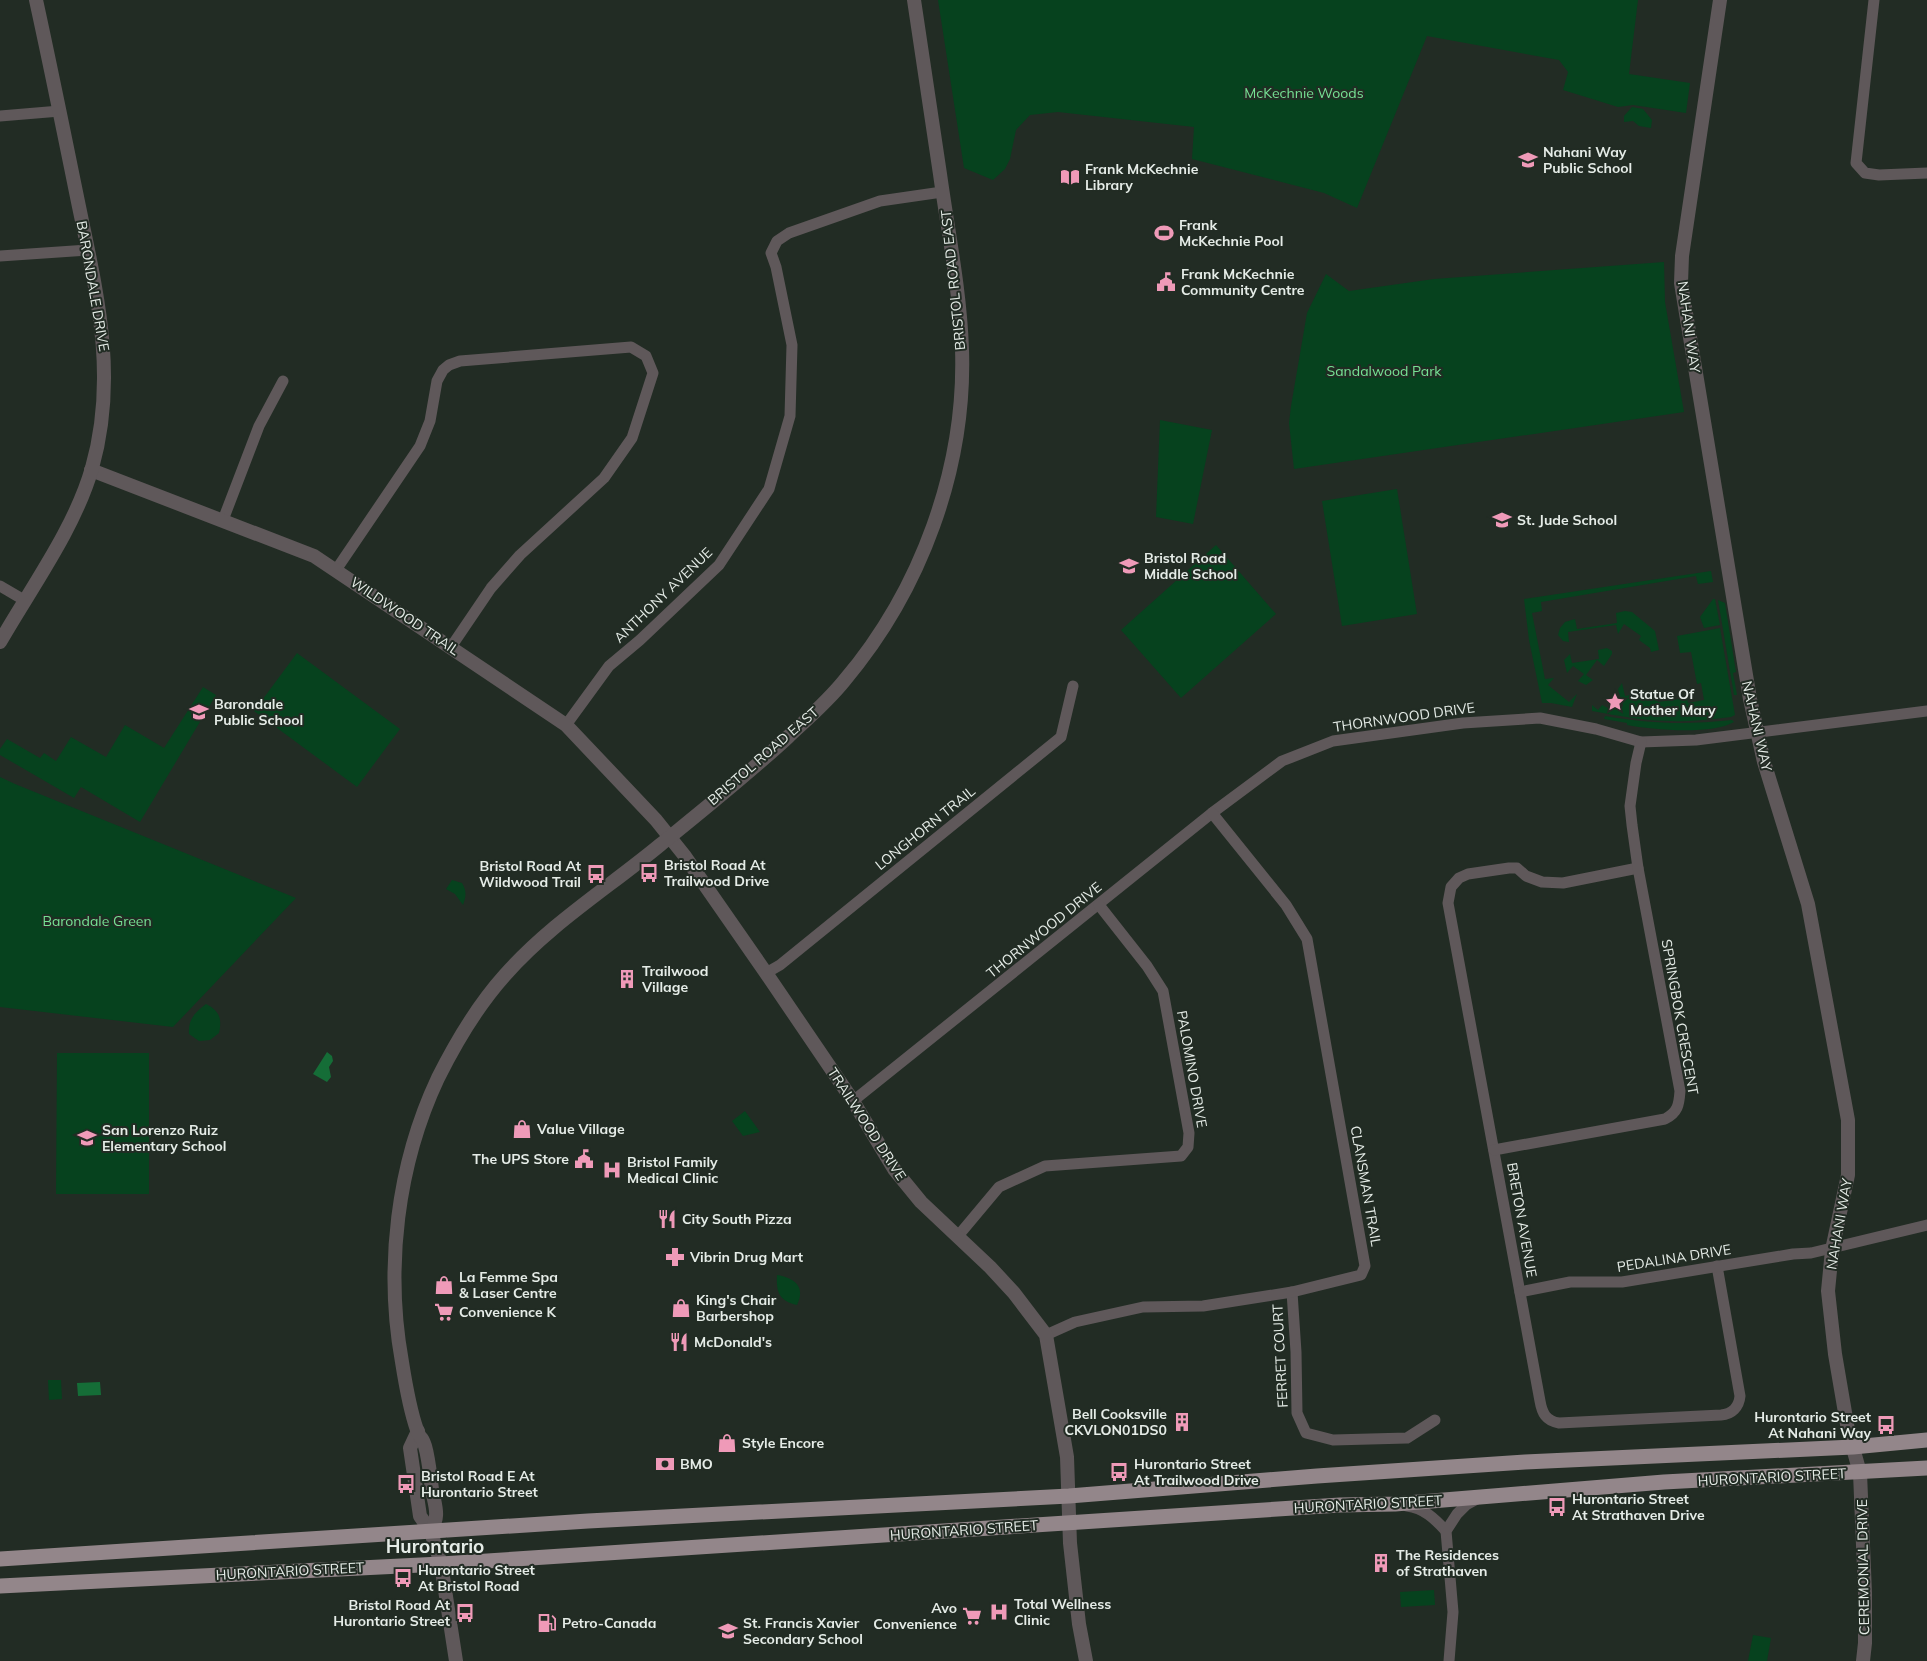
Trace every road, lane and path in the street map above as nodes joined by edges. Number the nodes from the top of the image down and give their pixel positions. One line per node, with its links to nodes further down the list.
1 (36, 0): 5 (street, BARONDALE DRIVE)
2 (914, 0): 8 (street, BRISTOL ROAD EAST)
3 (1720, 0): 22 (street, NAHANI WAY)
4 (1874, 0): 7 (street)
5 (60, 111): 6 (street); 9 (street, BARONDALE DRIVE)
6 (0, 116)
7 (1927, 173)
8 (942, 192): 21 (street, ANTHONY AVENUE); 25 (street, BRISTOL ROAD EAST)
9 (88, 250): 10 (street); 12 (street, BARONDALE DRIVE)
10 (0, 256)
11 (283, 381): 13 (street)
12 (91, 470): 13 (street, WILDWOOD TRAIL); 16 (street, BARONDALE DRIVE)
13 (223, 520): 14 (street, WILDWOOD TRAIL)
14 (336, 570): 18 (street, WILDWOOD TRAIL); 18 (street)
15 (0, 586): 16 (street)
16 (24, 600): 17 (street, BARONDALE DRIVE)
17 (0, 642)
18 (451, 647): 21 (street, WILDWOOD TRAIL)
19 (1073, 686): 28 (street, LONGHORN TRAIL)
20 (1927, 711): 22 (street, THORNWOOD DRIVE)
21 (566, 725): 25 (street, WILDWOOD TRAIL)
22 (1757, 732): 23 (street, THORNWOOD DRIVE); 33 (street, NAHANI WAY)
23 (1641, 742): 24 (street, THORNWOOD DRIVE); 26 (street, SPRINGBOK CRESCENT)
24 (1212, 813): 27 (street, THORNWOOD DRIVE); 35 (street, CLANSMAN TRAIL)
25 (669, 837): 28 (street, TRAILWOOD DRIVE); 48 (street, BRISTOL ROAD EAST)
26 (1638, 868): 30 (street, SPRINGBOK CRESCENT); 30 (street, BRETON AVENUE)
27 (1099, 905): 29 (street, THORNWOOD DRIVE); 32 (street, PALOMINO DRIVE)
28 (766, 973): 29 (street, TRAILWOOD DRIVE)
29 (853, 1101): 32 (street, TRAILWOOD DRIVE)
30 (1494, 1150): 36 (street, BRETON AVENUE)
31 (1927, 1225): 33 (street, PEDALINA DRIVE)
32 (958, 1236): 37 (street, TRAILWOOD DRIVE)
33 (1832, 1250): 34 (street, PEDALINA DRIVE); 40 (street, NAHANI WAY)
34 (1717, 1266): 36 (street, PEDALINA DRIVE); 36 (street, BRETON AVENUE)
35 (1292, 1292): 37 (street, CLANSMAN TRAIL); 38 (street, FERRET COURT)
36 (1520, 1292)
37 (1046, 1335): 43 (street, TRAILWOOD DRIVE)
38 (1435, 1420)
39 (1927, 1440): 40 (main road, HURONTARIO STREET)
40 (1853, 1447): 42 (street, NAHANI WAY); 43 (main road, HURONTARIO STREET)
41 (1927, 1468): 42 (main road, HURONTARIO STREET)
42 (1860, 1473): 44 (main road, HURONTARIO STREET); 55 (street, CEREMONIAL DRIVE)
43 (1069, 1496): 46 (street, TRAILWOOD DRIVE); 48 (main road, HURONTARIO STREET)
44 (1481, 1497): 45 (main road, HURONTARIO STREET); 47 (street)
45 (1395, 1504): 46 (main road, HURONTARIO STREET); 47 (street)
46 (1069, 1523): 50 (main road, HURONTARIO STREET); 53 (street, TRAILWOOD DRIVE)
47 (1446, 1531): 54 (street)
48 (431, 1532): 49 (main road, HURONTARIO STREET); 50 (street, BRISTOL ROAD EAST)
49 (0, 1559)
50 (441, 1564): 51 (main road, HURONTARIO STREET); 52 (street, BRISTOL ROAD EAST)
51 (0, 1586)
52 (456, 1661)
53 (1086, 1661)
54 (1449, 1661)
55 (1863, 1661)

